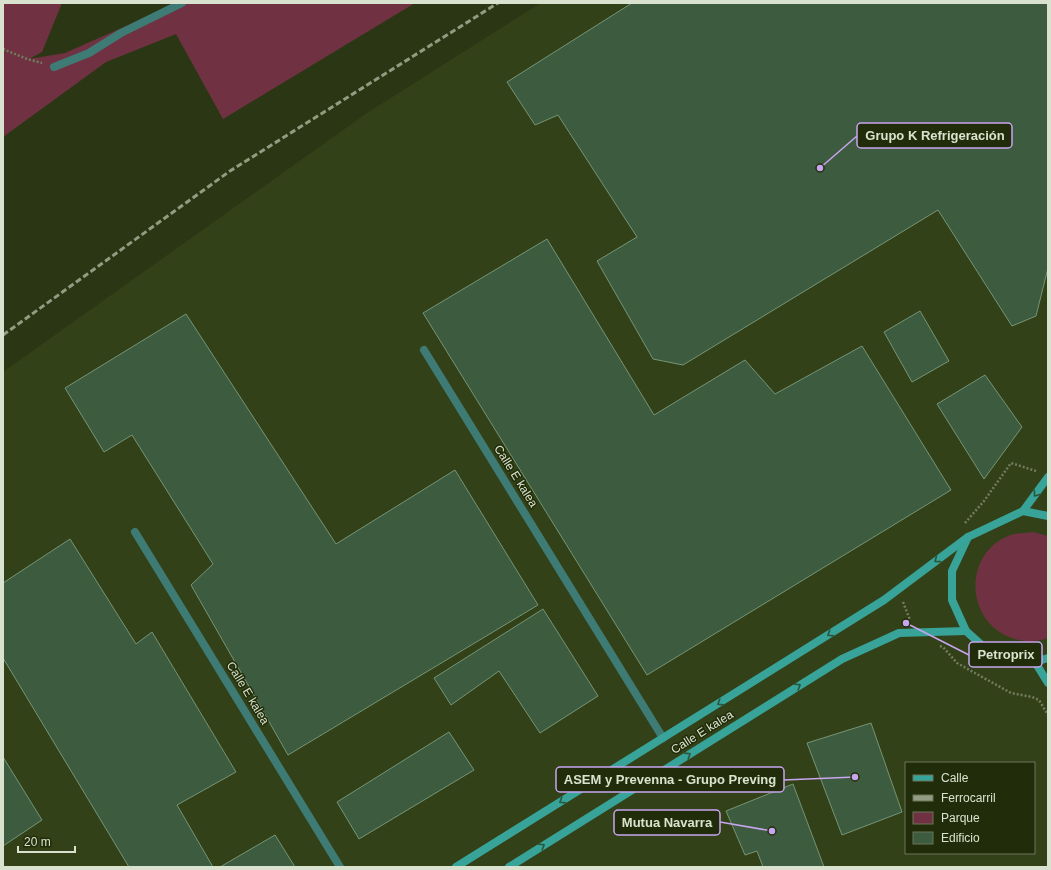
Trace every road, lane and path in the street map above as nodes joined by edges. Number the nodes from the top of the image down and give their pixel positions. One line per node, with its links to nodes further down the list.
1 (182, 3): 3 (street)
2 (3, 49): 3 (path)
3 (54, 67)
4 (424, 350): 19 (street, Calle E kalea)
5 (1045, 475): 6 (path); 7 (main road, one-way to 7)
6 (993, 488)
7 (1023, 511): 8 (main road); 10 (main road, Calle E kalea)
8 (1048, 516)
9 (135, 532): 20 (street, Calle E kalea)
10 (968, 537): 11 (main road, Calle E kalea, one-way to 11); 12 (main road)
11 (898, 590): 13 (path); 19 (main road, Calle E kalea, one-way to 19)
12 (966, 631): 13 (main road, Calle E kalea); 16 (main road)
13 (915, 633): 22 (main road, Calle E kalea, one-way to 13)
14 (936, 645): 18 (path)
15 (1048, 658): 16 (main road)
16 (1035, 662): 17 (main road)
17 (1048, 683)
18 (1048, 715)
19 (663, 738): 21 (main road, Calle E kalea, one-way to 21)
20 (340, 867)
21 (456, 867)
22 (509, 867)

